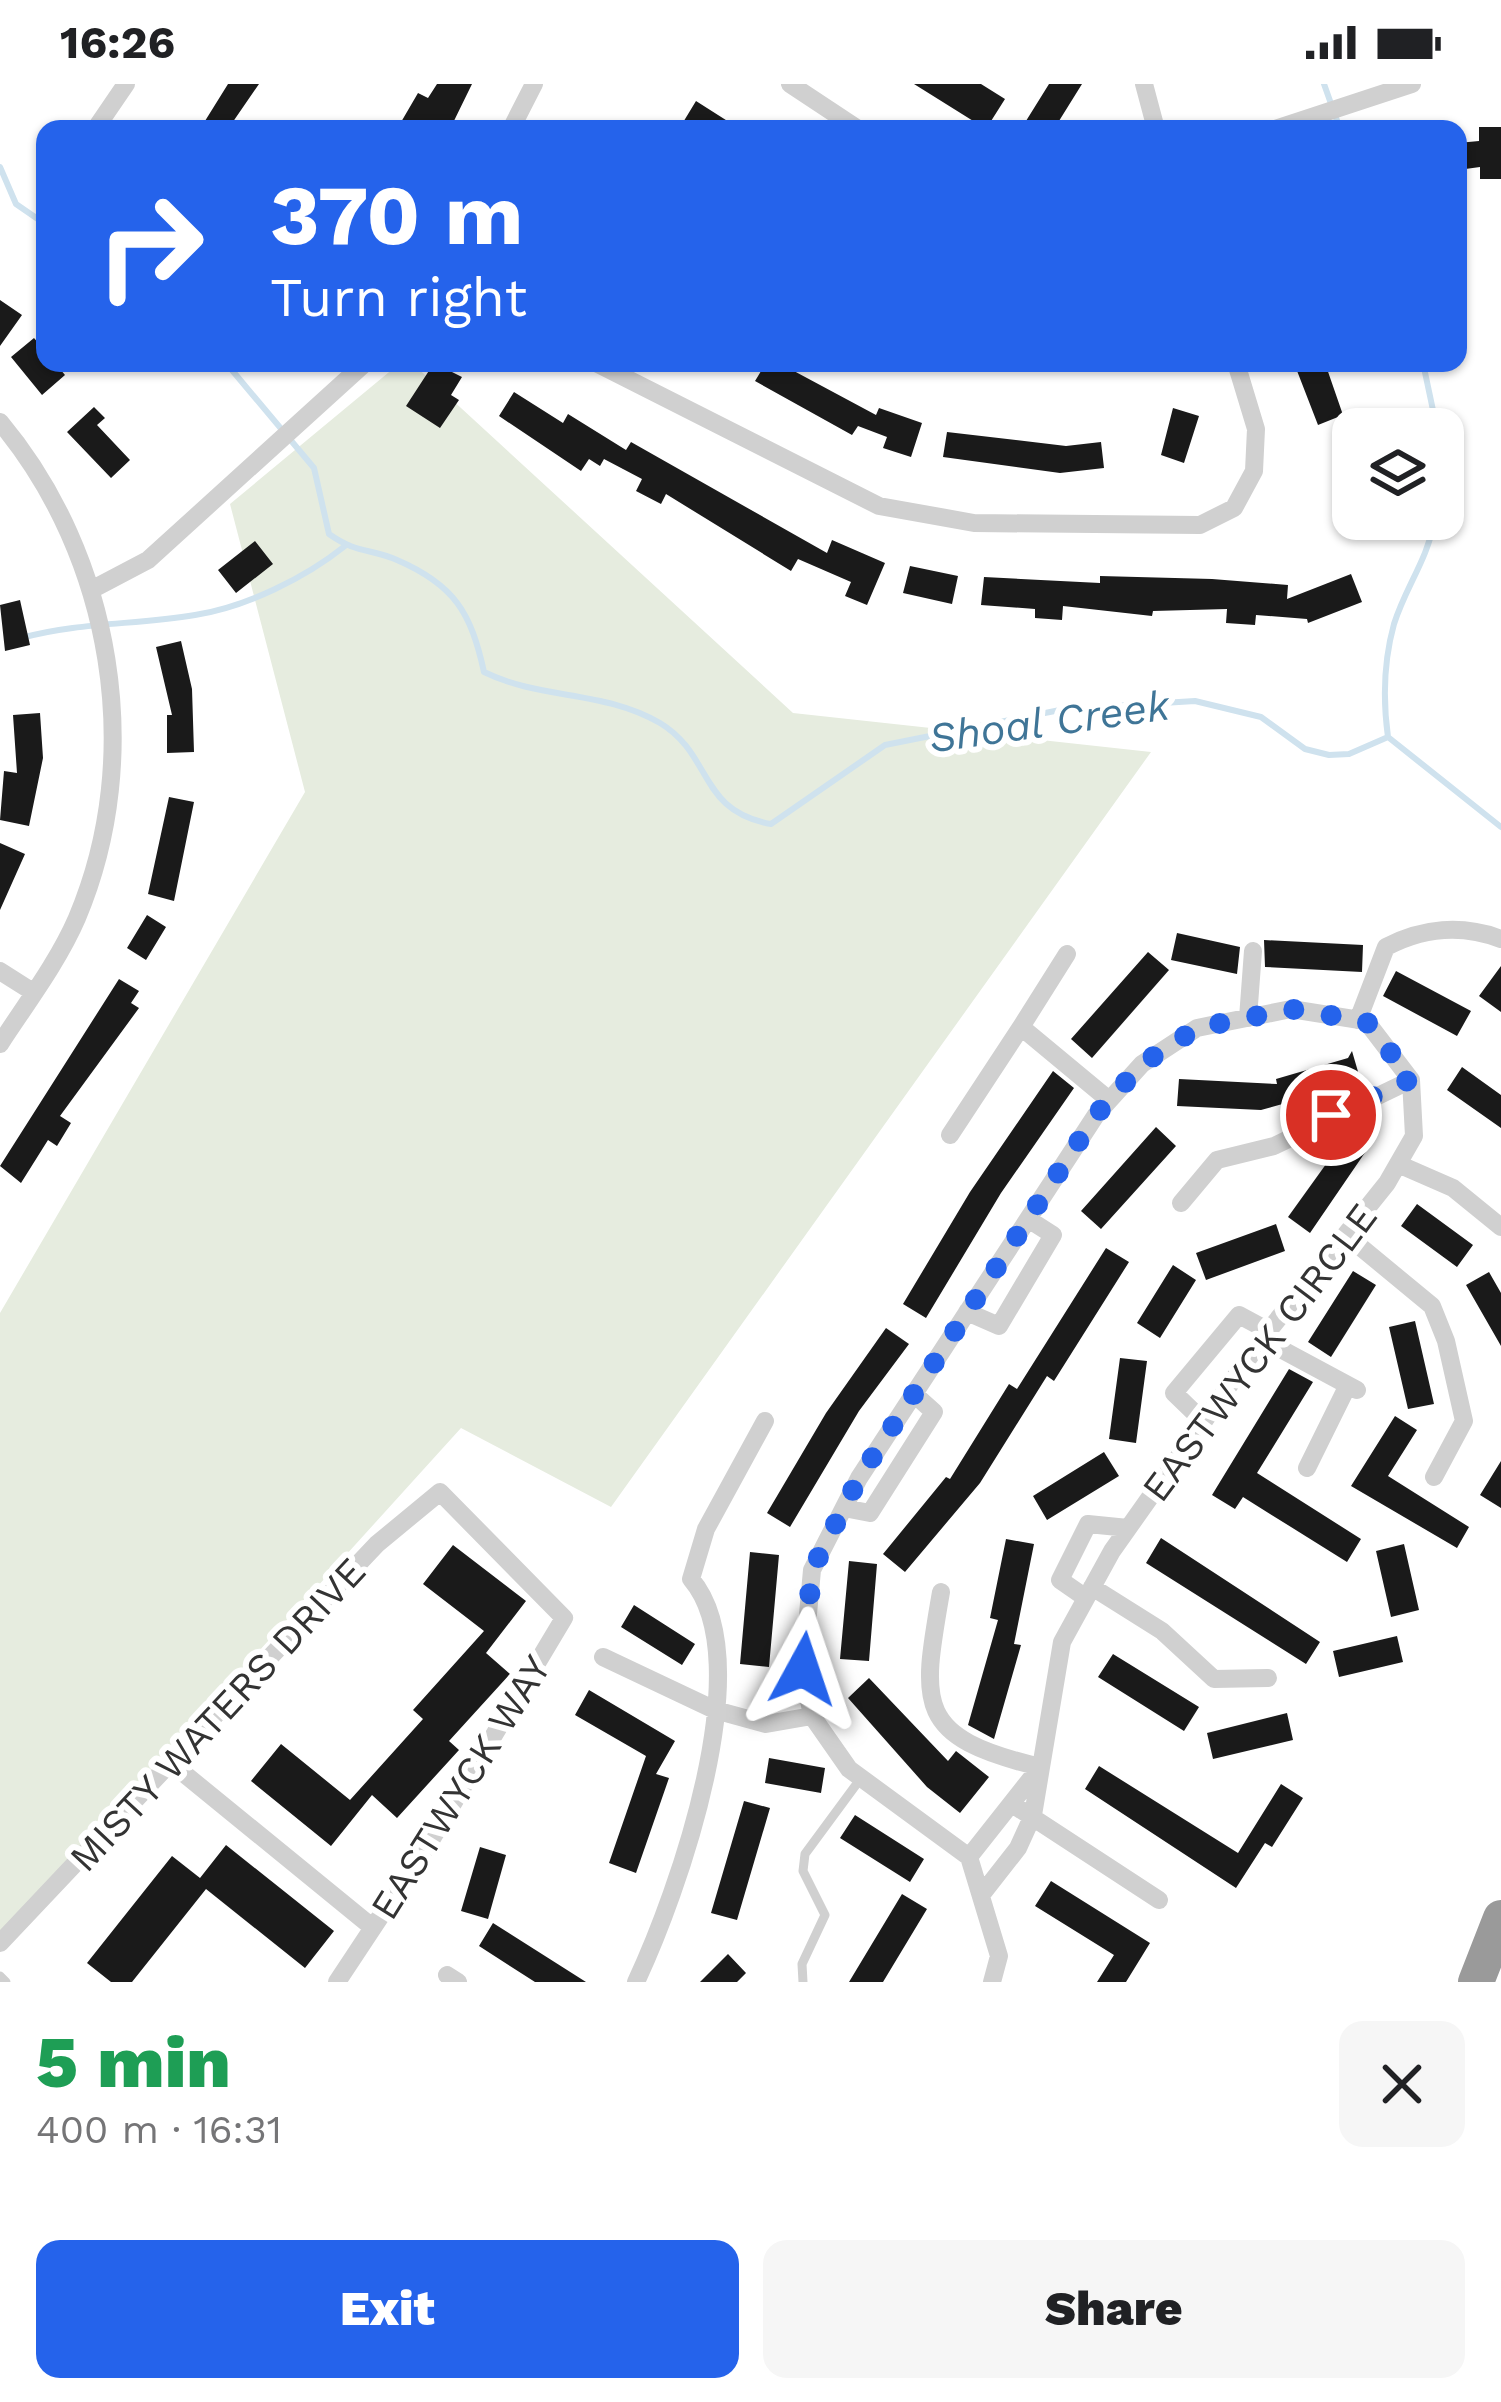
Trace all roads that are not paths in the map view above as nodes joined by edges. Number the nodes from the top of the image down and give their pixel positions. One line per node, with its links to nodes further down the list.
1 (126, 84): 6 (street)
2 (534, 84): 7 (street)
3 (790, 84): 8 (street)
4 (1144, 84): 9 (street)
5 (1412, 84): 10 (street)
6 (101, 120)
7 (516, 120)
8 (844, 120)
9 (1154, 120)
10 (1302, 120)
11 (355, 372): 15 (street)
12 (614, 372): 13 (street)
13 (1239, 372)
14 (0, 422): 15 (street)
15 (92, 590): 20 (street)
16 (1501, 939): 22 (street)
17 (1253, 951): 21 (street)
18 (1067, 954): 23 (street)
19 (0, 971): 20 (street)
20 (33, 992): 24 (street)
21 (1248, 1018): 22 (street); 26 (street)
22 (1358, 1020): 25 (street)
23 (1021, 1027): 26 (street); 27 (street)
24 (0, 1044)
25 (1411, 1079): 28 (street, EASTWYCK CIRCLE); 29 (street)
26 (1109, 1100): 30 (street)
27 (950, 1135)
28 (1398, 1164): 31 (street); 32 (street, EASTWYCK CIRCLE)
29 (1180, 1203)
30 (1028, 1219): 33 (street); 33 (street)
31 (1501, 1227)
32 (1346, 1234): 34 (street, EASTWYCK CIRCLE); 39 (street)
33 (967, 1312): 35 (street)
34 (1265, 1335): 37 (street, EASTWYCK CIRCLE); 37 (street); 38 (street)
35 (914, 1394): 41 (street); 41 (street)
36 (765, 1421): 47 (street)
37 (1203, 1421): 42 (street, EASTWYCK CIRCLE)
38 (1307, 1468)
39 (1434, 1477)
40 (440, 1492): 49 (street, MISTY WATERS DRIVE); 58 (street, EASTWYCK WAY)
41 (844, 1508): 48 (street)
42 (1128, 1528): 44 (street, EASTWYCK CIRCLE); 44 (street)
43 (941, 1592): 50 (street)
44 (1089, 1593): 46 (street); 50 (street, EASTWYCK CIRCLE)
45 (603, 1657): 47 (street, EASTWYCK WAY)
46 (1268, 1678)
47 (715, 1709): 48 (street, EASTWYCK WAY); 62 (street)
48 (812, 1716): 51 (street)
49 (170, 1762): 58 (street); 59 (street, MISTY WATERS DRIVE)
50 (1040, 1767): 52 (street, EASTWYCK CIRCLE); 53 (street)
51 (861, 1778): 54 (street); 63 (lane)
52 (1012, 1804): 53 (street); 54 (street, EASTWYCK CIRCLE)
53 (1034, 1815): 55 (street); 56 (street)
54 (969, 1858): 55 (street)
55 (982, 1894): 64 (street)
56 (1159, 1900)
57 (1501, 1918): 65 (highway)
58 (372, 1927): 61 (street, EASTWYCK WAY)
59 (0, 1942)
60 (1501, 1955): 66 (highway)
61 (337, 1982)
62 (636, 1982)
63 (802, 1982)
64 (992, 1982)
65 (1476, 1982)
66 (1492, 1982)

